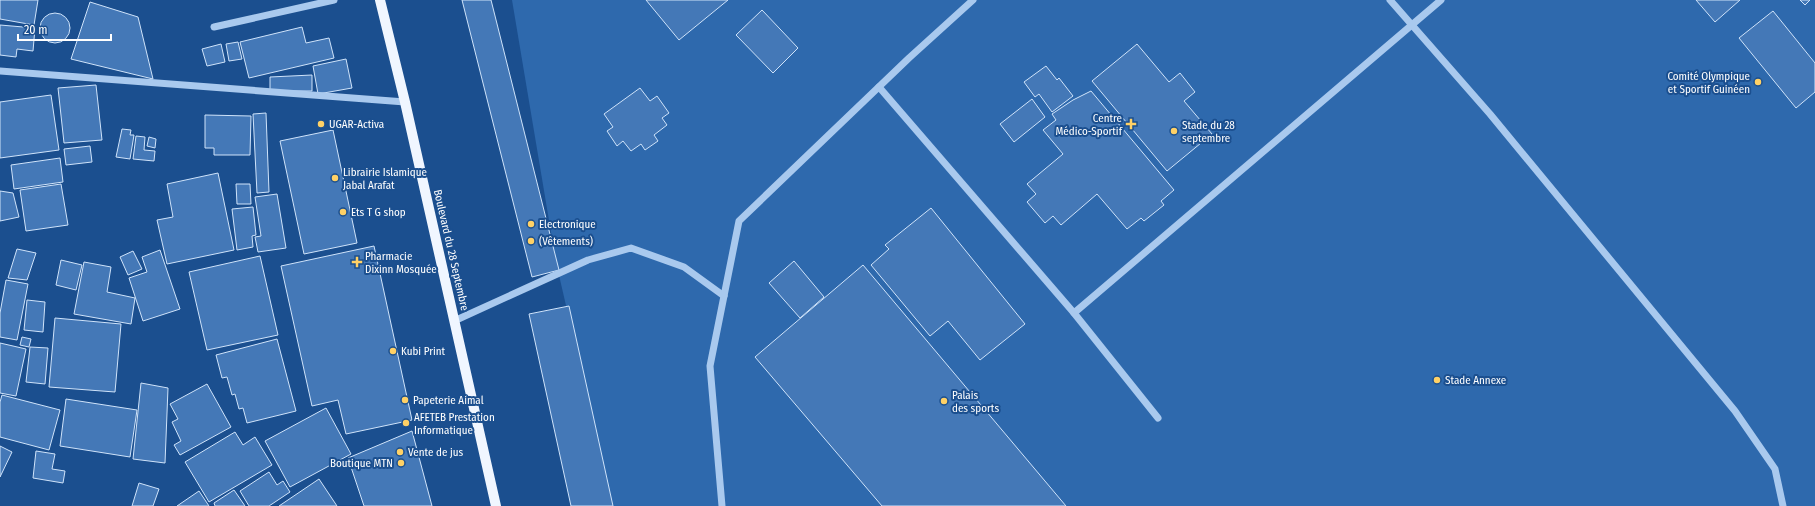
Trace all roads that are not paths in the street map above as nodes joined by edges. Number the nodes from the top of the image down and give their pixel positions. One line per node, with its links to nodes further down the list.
1 (334, 0): 6 (lane)
2 (380, 0): 11 (main road, Boulevard du 28 Septembre)
3 (973, 0): 10 (lane)
4 (1390, 0): 7 (lane)
5 (1441, 0): 7 (lane)
6 (312, 2): 8 (lane)
7 (1411, 25): 13 (lane); 18 (lane)
8 (214, 26)
9 (0, 71): 11 (lane)
10 (878, 87): 12 (lane); 13 (lane)
11 (405, 102): 14 (main road, Boulevard du 28 Septembre)
12 (724, 296): 14 (lane); 17 (lane)
13 (1074, 313): 15 (lane)
14 (454, 321): 16 (main road, Boulevard du 28 Septembre)
15 (1158, 418)
16 (496, 506)
17 (722, 506)
18 (1783, 506)

